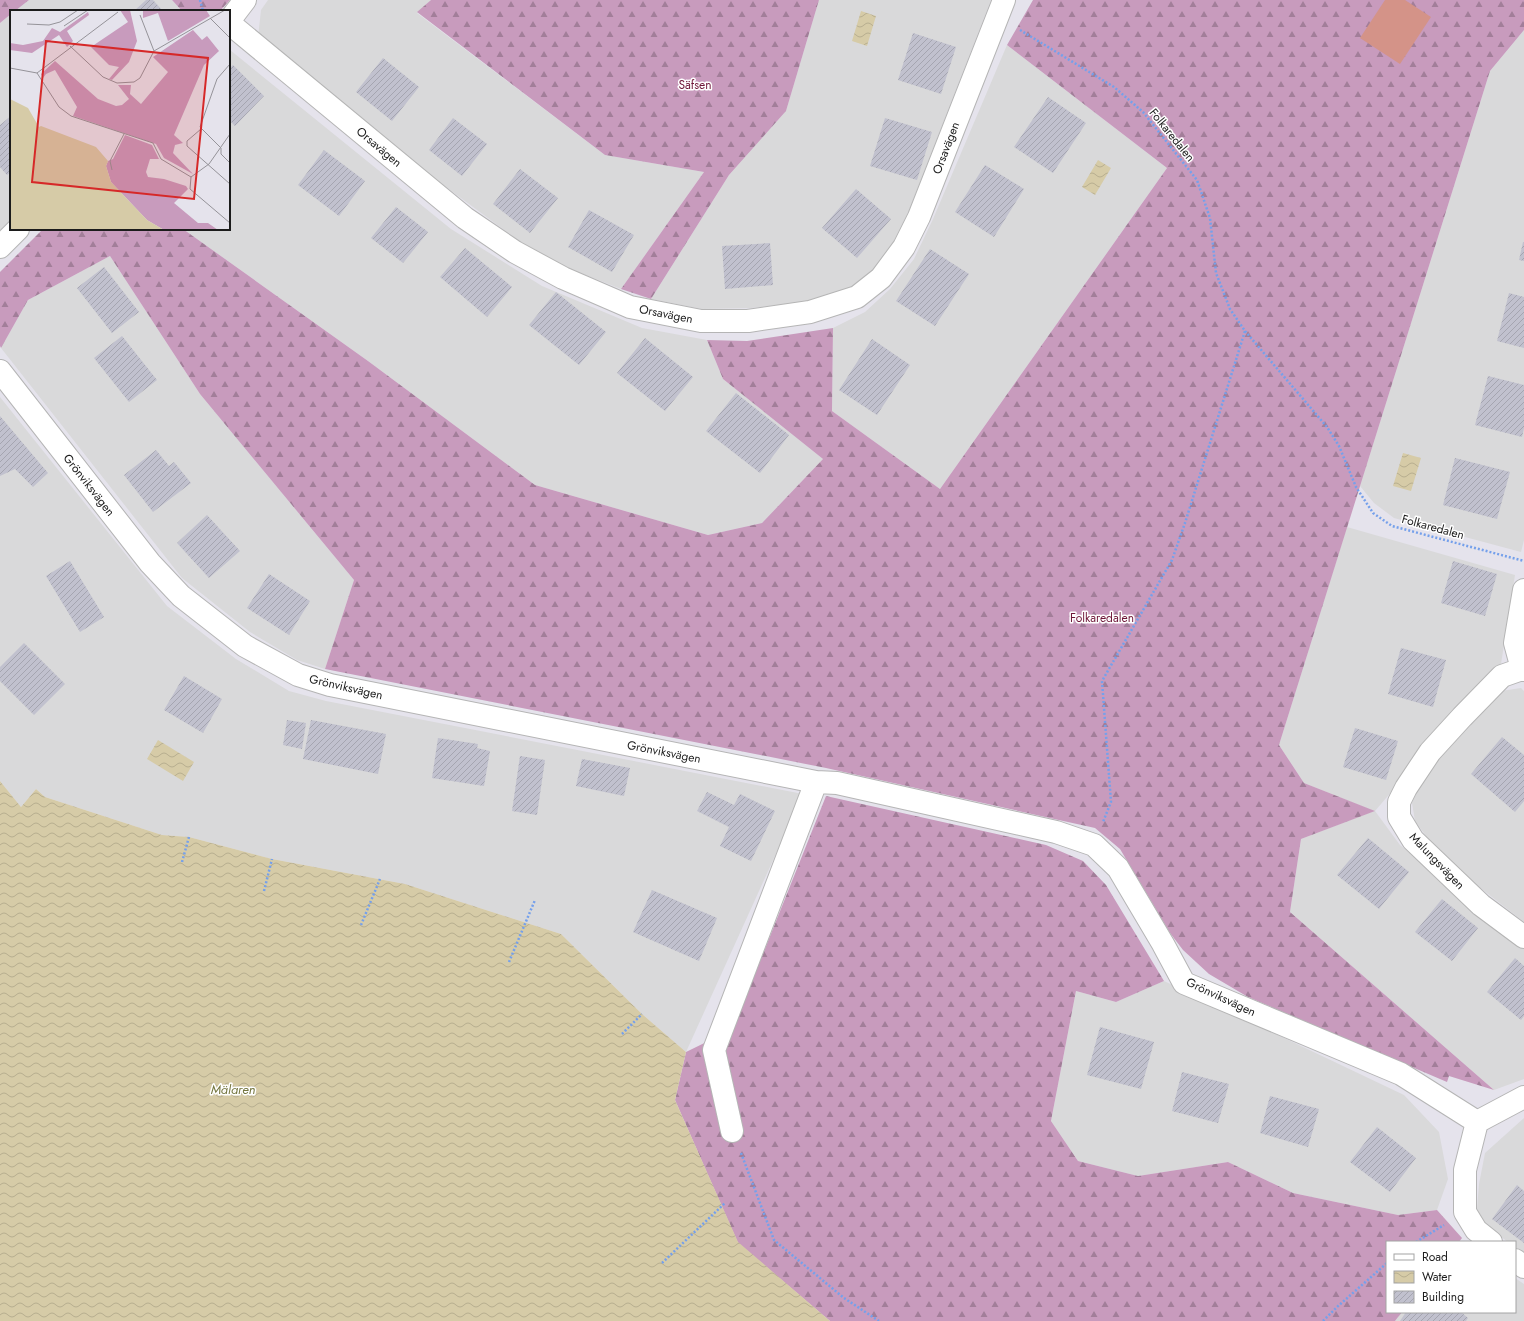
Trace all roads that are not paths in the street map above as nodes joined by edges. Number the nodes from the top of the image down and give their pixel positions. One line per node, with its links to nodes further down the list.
1 (245, 0): 3 (street)
2 (1001, 8): 4 (street, Orsavägen)
3 (230, 21)
4 (230, 23)
5 (17, 230): 6 (street)
6 (0, 247)
7 (0, 371): 10 (street, Grönviksvägen)
8 (1524, 590): 9 (street)
9 (1523, 670): 11 (street, Malungsvägen)
10 (816, 782): 13 (street, Grönviksvägen); 14 (street)
11 (1524, 937)
12 (1524, 1097): 13 (street)
13 (1476, 1122): 15 (street)
14 (732, 1131)
15 (1490, 1241)
16 (1516, 1261): 17 (street)
17 (1524, 1267)

